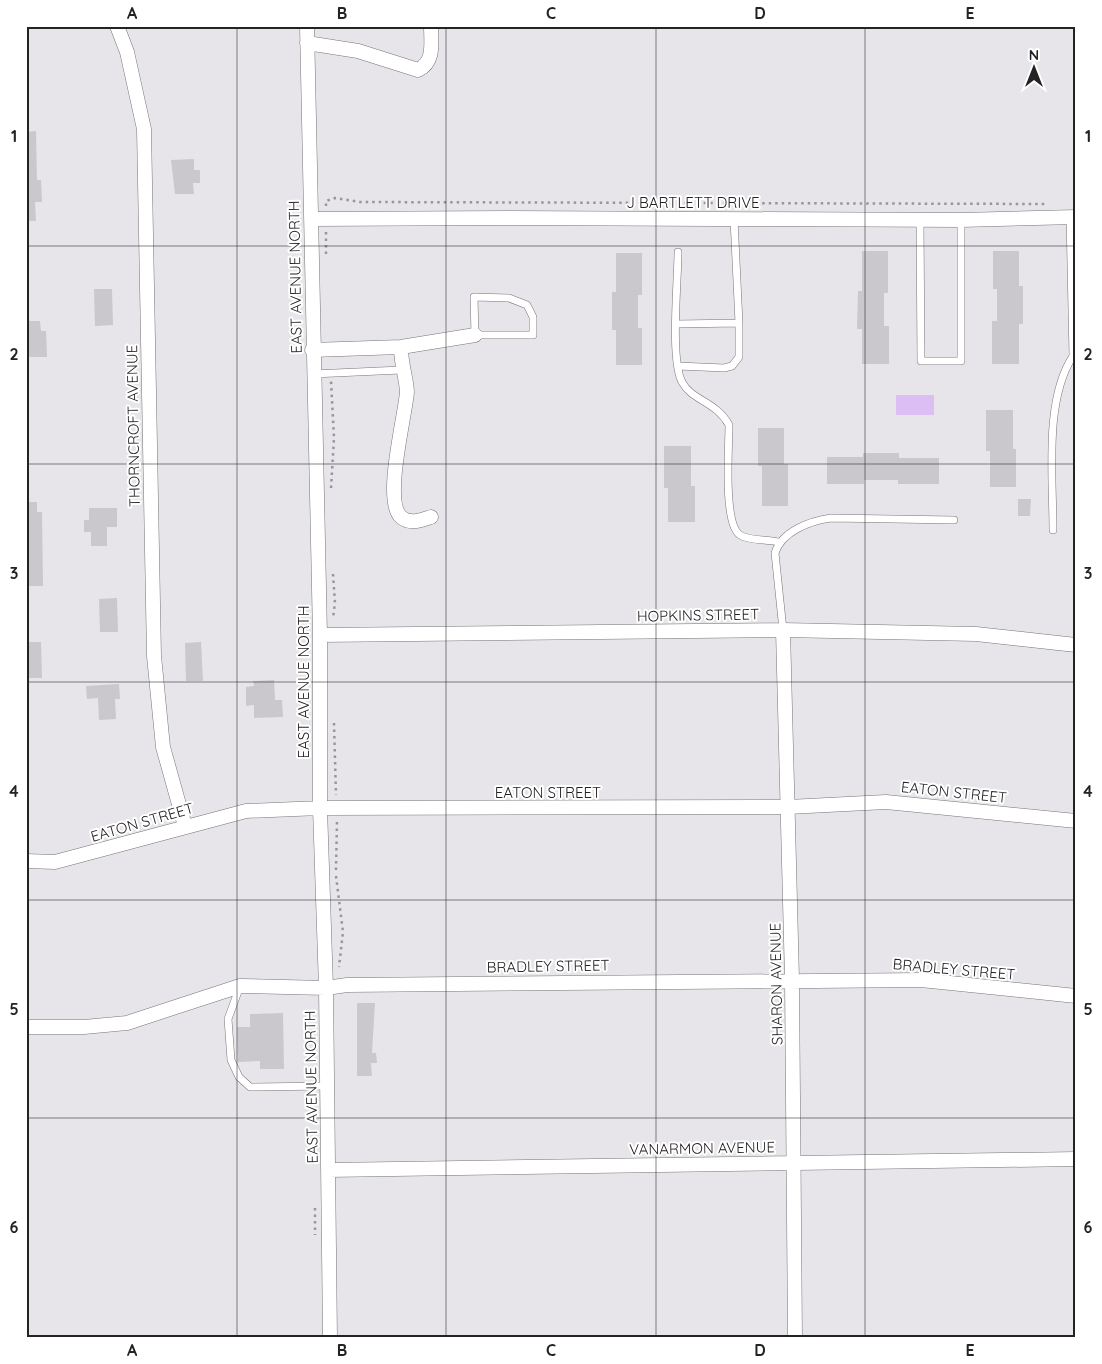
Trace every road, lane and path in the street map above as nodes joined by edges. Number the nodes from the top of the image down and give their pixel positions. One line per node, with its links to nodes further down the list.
1 (117, 26): 39 (street, THORNCROFT AVENUE)
2 (307, 26): 4 (street, EAST AVENUE NORTH)
3 (431, 26): 4 (street)
4 (307, 43): 7 (street, EAST AVENUE NORTH)
5 (1056, 204): 8 (path)
6 (1073, 217): 11 (street, J BARTLETT DRIVE); 14 (lane)
7 (310, 219): 8 (street, J BARTLETT DRIVE); 19 (street, EAST AVENUE NORTH)
8 (326, 219): 9 (street, J BARTLETT DRIVE); 13 (path)
9 (734, 219): 10 (street, J BARTLETT DRIVE); 15 (lane)
10 (920, 220): 11 (street, J BARTLETT DRIVE); 11 (lane)
11 (961, 220)
12 (678, 252): 16 (lane)
13 (326, 260)
14 (1074, 317): 20 (lane)
15 (739, 323): 16 (lane); 21 (lane)
16 (677, 324): 21 (lane)
17 (475, 335): 17 (lane); 18 (street)
18 (401, 347): 19 (street); 22 (street)
19 (312, 350): 24 (street, EAST AVENUE NORTH)
20 (1074, 356): 28 (lane)
21 (678, 366): 29 (lane)
22 (402, 370): 23 (lane); 26 (street)
23 (330, 373): 24 (lane); 25 (path)
24 (313, 374): 32 (street, EAST AVENUE NORTH)
25 (330, 495)
26 (431, 518)
27 (954, 520): 29 (lane)
28 (1053, 530)
29 (778, 542): 31 (lane)
30 (332, 570): 32 (path)
31 (783, 630): 32 (street, HOPKINS STREET); 33 (street, HOPKINS STREET); 35 (street, SHARON AVENUE)
32 (326, 635): 36 (street, EAST AVENUE NORTH)
33 (1076, 645)
34 (334, 714): 37 (path)
35 (788, 807): 37 (street, EATON STREET); 38 (street, EATON STREET); 41 (street, SHARON AVENUE)
36 (320, 808): 37 (street, EATON STREET); 39 (street, EATON STREET); 43 (street, EAST AVENUE NORTH)
37 (336, 808): 43 (path)
38 (1076, 821)
39 (185, 826): 40 (street, EATON STREET)
40 (26, 861)
41 (792, 979): 43 (street, BRADLEY STREET); 44 (street, BRADLEY STREET); 48 (street, SHARON AVENUE)
42 (240, 986): 43 (street, BRADLEY STREET); 45 (street, BRADLEY STREET); 46 (lane)
43 (332, 987): 46 (street, EAST AVENUE NORTH)
44 (1076, 996)
45 (26, 1027)
46 (327, 1086): 49 (street, EAST AVENUE NORTH)
47 (1076, 1159): 48 (street, VANARMON AVENUE)
48 (794, 1163): 49 (street, VANARMON AVENUE); 53 (street, SHARON AVENUE)
49 (328, 1170): 52 (street, EAST AVENUE NORTH)
50 (315, 1207): 51 (path)
51 (315, 1238)
52 (330, 1338)
53 (795, 1338)

